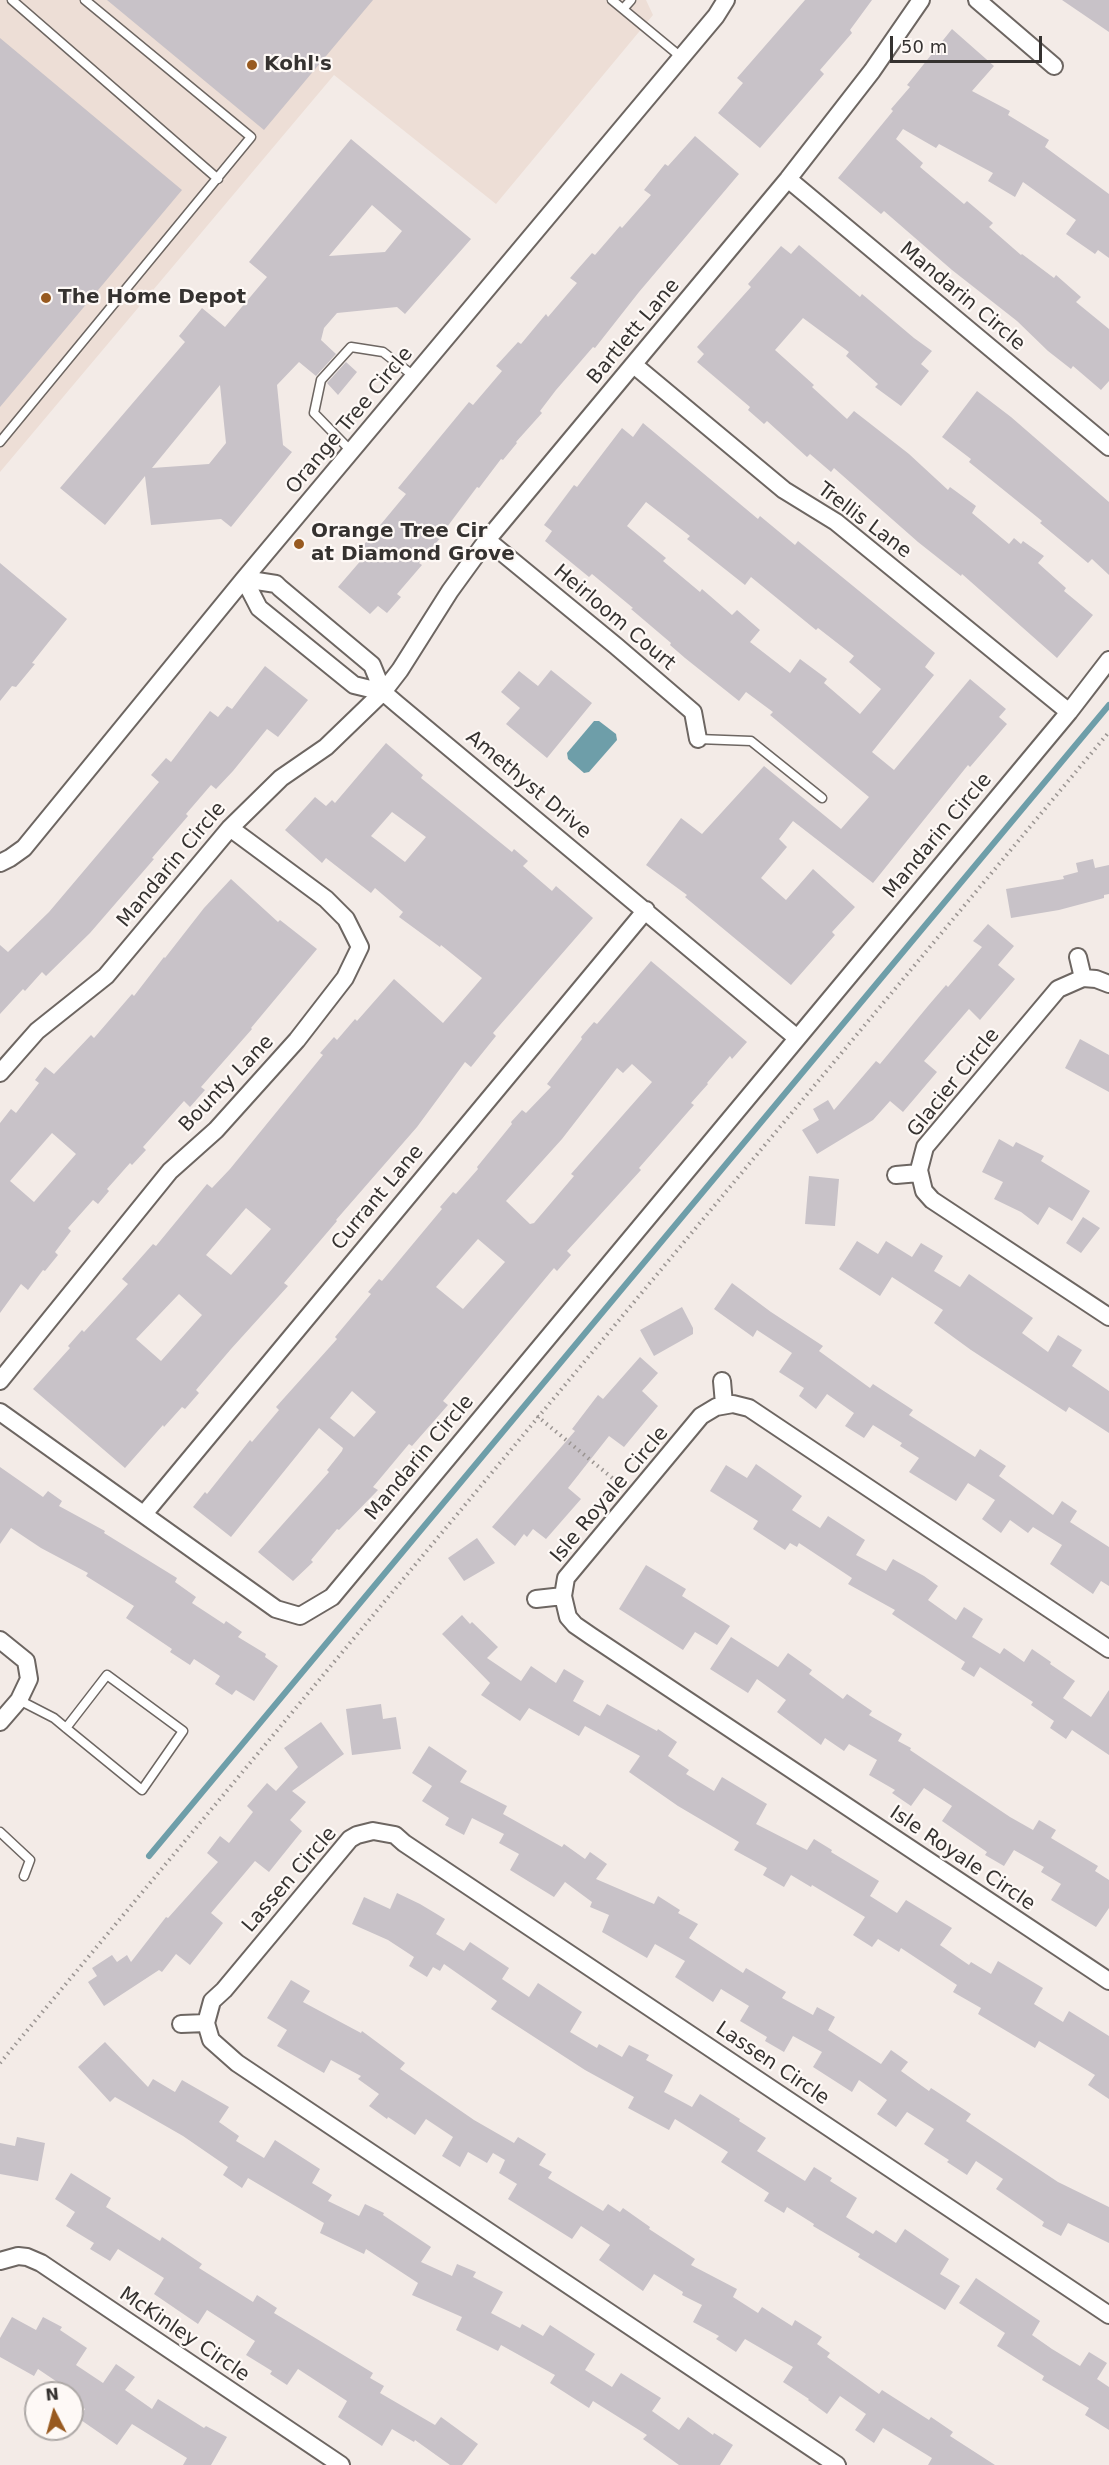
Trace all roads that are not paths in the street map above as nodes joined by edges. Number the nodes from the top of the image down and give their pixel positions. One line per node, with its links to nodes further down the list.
1 (12, 0): 11 (lane)
2 (85, 0): 11 (lane)
3 (612, 0): 8 (lane)
4 (631, 0): 8 (lane)
5 (726, 0): 9 (street, Orange Tree Circle)
6 (921, 0): 12 (street, Bartlett Lane)
7 (977, 0): 10 (street)
8 (622, 9): 9 (lane)
9 (681, 57): 14 (street, Orange Tree Circle)
10 (1054, 66)
11 (218, 179): 15 (lane)
12 (788, 179): 13 (street, Bartlett Lane); 16 (street, Mandarin Circle)
13 (634, 365): 18 (street, Bartlett Lane); 22 (street, Trellis Lane)
14 (415, 377): 17 (street, Orange Tree Circle); 17 (lane)
15 (0, 441)
16 (1109, 447)
17 (353, 452): 19 (street, Orange Tree Circle)
18 (487, 540): 21 (street, Bartlett Lane); 23 (street, Heirloom Court)
19 (244, 579): 21 (street, Amethyst Drive); 21 (street, Amethyst Drive); 26 (street, Orange Tree Circle)
20 (1109, 660): 22 (street, Mandarin Circle)
21 (383, 692): 25 (street, Mandarin Circle); 27 (street, Amethyst Drive)
22 (1069, 712): 31 (street, Mandarin Circle)
23 (698, 739): 24 (lane)
24 (822, 798)
25 (230, 828): 32 (street, Mandarin Circle); 36 (street, Bounty Lane)
26 (0, 863)
27 (646, 910): 31 (street); 40 (street, Currant Lane)
28 (1078, 957): 29 (street)
29 (1083, 978): 30 (street); 33 (street, Glacier Circle)
30 (1109, 984)
31 (797, 1038): 40 (street, Mandarin Circle)
32 (0, 1073)
33 (919, 1173): 34 (street); 35 (street)
34 (897, 1175)
35 (1109, 1317)
36 (0, 1381)
37 (722, 1381): 38 (street)
38 (724, 1404): 41 (street, Isle Royale Circle); 44 (street)
39 (0, 1412): 40 (street, Mandarin Circle)
40 (144, 1514)
41 (563, 1596): 42 (street); 50 (street, Isle Royale Circle)
42 (536, 1599)
43 (0, 1640): 45 (street)
44 (1109, 1649)
45 (19, 1700): 46 (street); 47 (lane)
46 (0, 1722)
47 (66, 1728): 47 (lane)
48 (0, 1832): 49 (lane)
49 (24, 1876)
50 (1109, 1982)
51 (206, 2023): 52 (street); 54 (street, Lassen Circle); 56 (street)
52 (181, 2024)
53 (8, 2253): 55 (street, McKinley Circle)
54 (1109, 2315)
55 (341, 2465)
56 (837, 2465)

